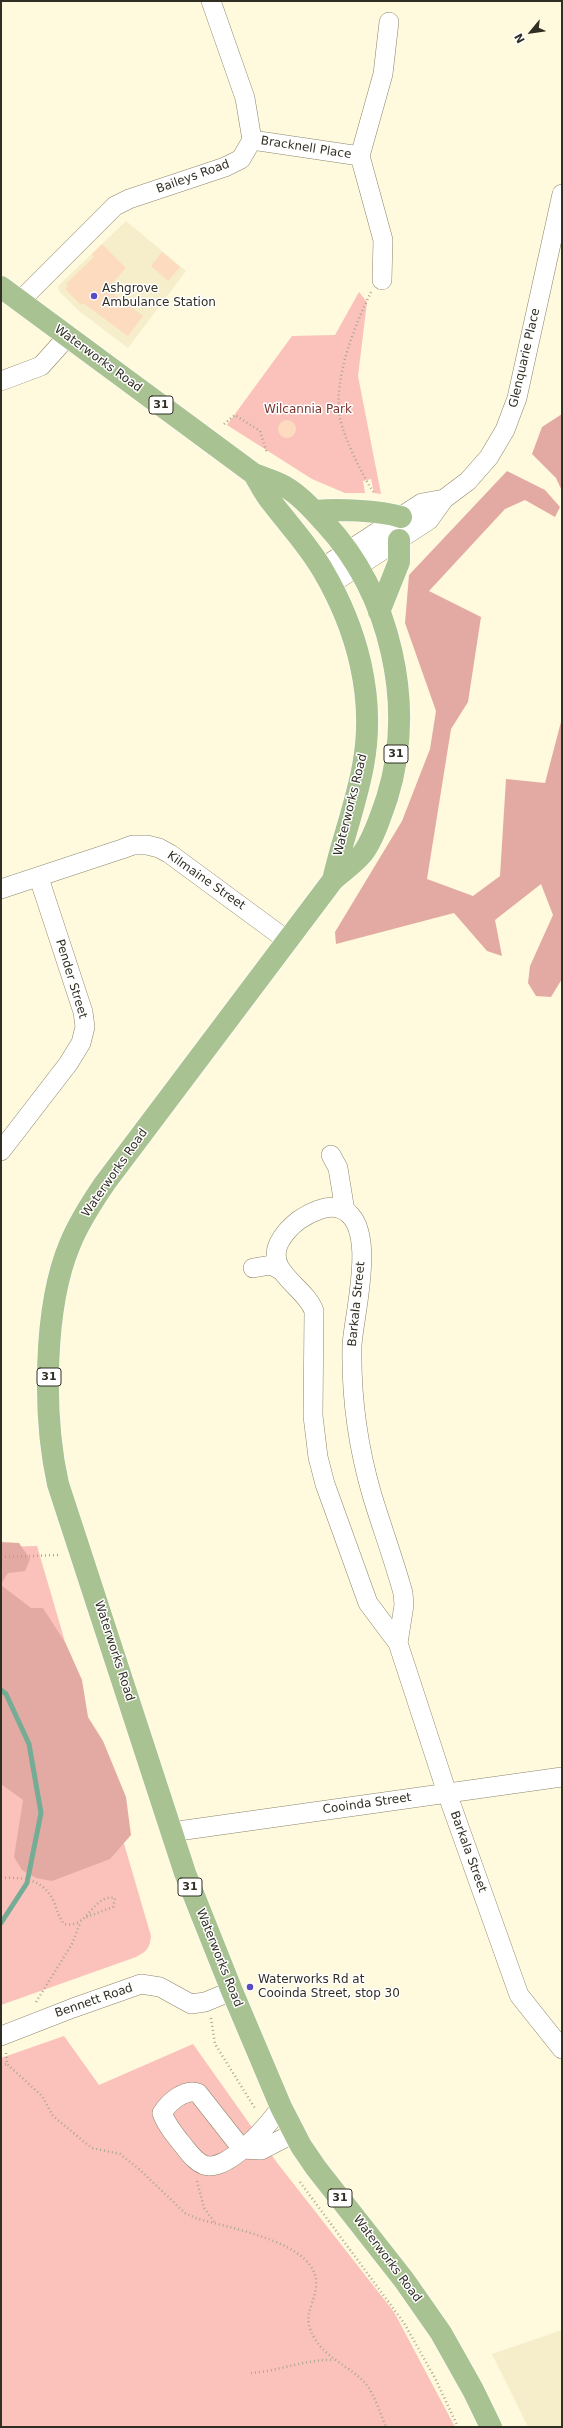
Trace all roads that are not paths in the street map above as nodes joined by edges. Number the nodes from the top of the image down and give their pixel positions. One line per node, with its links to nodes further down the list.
1 (211, 1): 3 (street)
2 (389, 22): 4 (street, Bracknell Place)
3 (252, 140): 4 (street, Bracknell Place); 8 (street, Baileys Road)
4 (360, 156): 6 (street, Bracknell Place)
5 (562, 194): 12 (street, Glenquarie Place)
6 (382, 280)
7 (1, 287): 8 (main road, Waterworks Road / 31)
8 (20, 301): 9 (main road, Waterworks Road / 31)
9 (68, 336): 10 (street); 11 (main road, Waterworks Road / 31)
10 (1, 381)
11 (254, 474): 13 (main road, Waterworks Road / 31); 17 (main road, Waterworks Road / 31)
12 (444, 499): 14 (street, Glenquarie Place); 15 (street, Glenquarie Place)
13 (314, 511): 14 (main road); 16 (main road, Waterworks Road / 31)
14 (401, 517): 16 (street, Glenquarie Place)
15 (399, 540): 16 (street, Glenquarie Place); 18 (main road)
16 (353, 559): 17 (street, Glenquarie Place); 18 (main road, Waterworks Road / 31)
17 (326, 576): 20 (main road, Waterworks Road / 31)
18 (379, 612): 20 (main road, Waterworks Road / 31)
19 (39, 878): 21 (street, Kilmaine Street); 22 (street, Kilmaine Street); 23 (street, Pender Street)
20 (333, 880): 22 (main road, Waterworks Road / 31)
21 (1, 890)
22 (288, 941): 31 (main road, Waterworks Road / 31)
23 (1, 1151)
24 (331, 1155): 25 (street)
25 (345, 1211): 27 (street, Barkala Street); 28 (street, Barkala Street)
26 (253, 1268): 27 (street)
27 (282, 1271): 28 (street, Barkala Street)
28 (398, 1644): 30 (street, Barkala Street)
29 (562, 1777): 30 (street, Cooinda Street)
30 (447, 1793): 31 (street, Cooinda Street); 34 (street, Barkala Street)
31 (171, 1832): 32 (main road, Waterworks Road / 31)
32 (232, 1991): 33 (street, Bennett Road); 35 (main road, Waterworks Road / 31)
33 (3, 2042)
34 (562, 2049)
35 (281, 2107): 36 (main road, Waterworks Road / 31); 36 (street)
36 (294, 2134): 37 (main road, Waterworks Road / 31)
37 (491, 2427)

